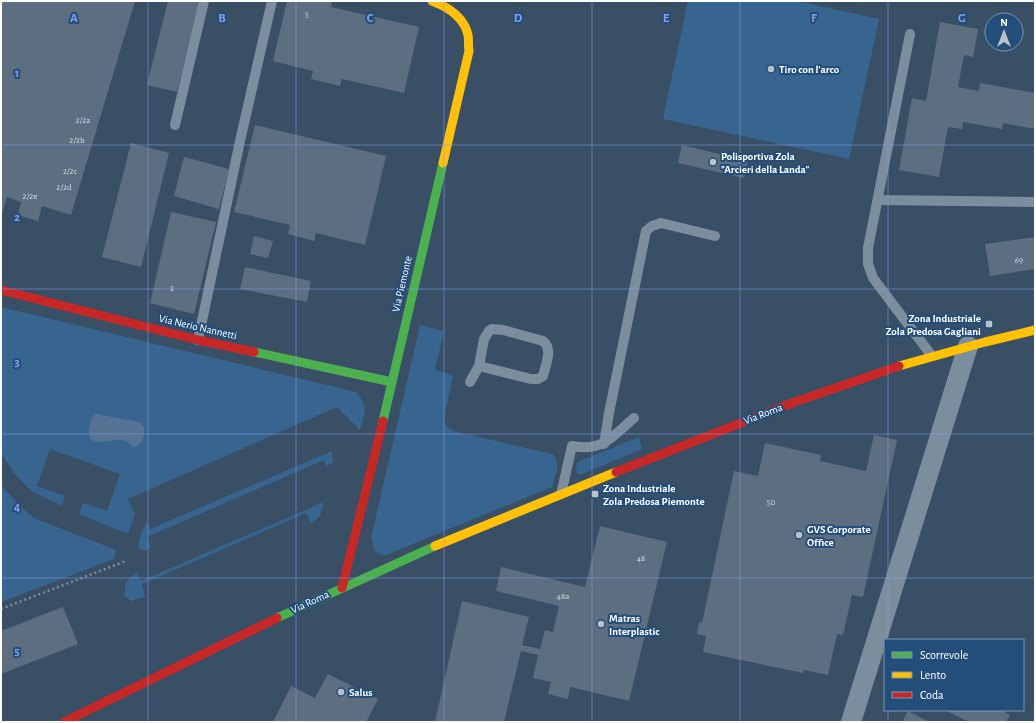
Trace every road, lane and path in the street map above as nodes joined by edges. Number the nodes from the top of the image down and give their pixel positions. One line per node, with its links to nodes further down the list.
1 (204, 1): 5 (lane)
2 (272, 1): 11 (lane)
3 (432, 1): 15 (street, Via Piemonte)
4 (910, 34): 6 (lane)
5 (175, 125)
6 (878, 200): 7 (lane); 13 (lane)
7 (1035, 202)
8 (715, 236): 18 (lane)
9 (1, 290): 11 (street, Via Nerio Nannetti)
10 (1035, 330): 12 (street, Via Roma)
11 (198, 340): 15 (street, Via Nerio Nannetti)
12 (968, 346): 13 (street, Via Roma); 24 (street)
13 (932, 356): 19 (street, Via Roma)
14 (479, 366): 14 (lane); 16 (lane)
15 (392, 382): 21 (street, Via Piemonte)
16 (470, 382)
17 (634, 418): 18 (lane)
18 (604, 444): 19 (lane)
19 (561, 494): 21 (street, Via Roma)
20 (126, 561): 22 (path)
21 (342, 588): 23 (street, Via Roma)
22 (1, 609)
23 (64, 722)
24 (851, 722)

